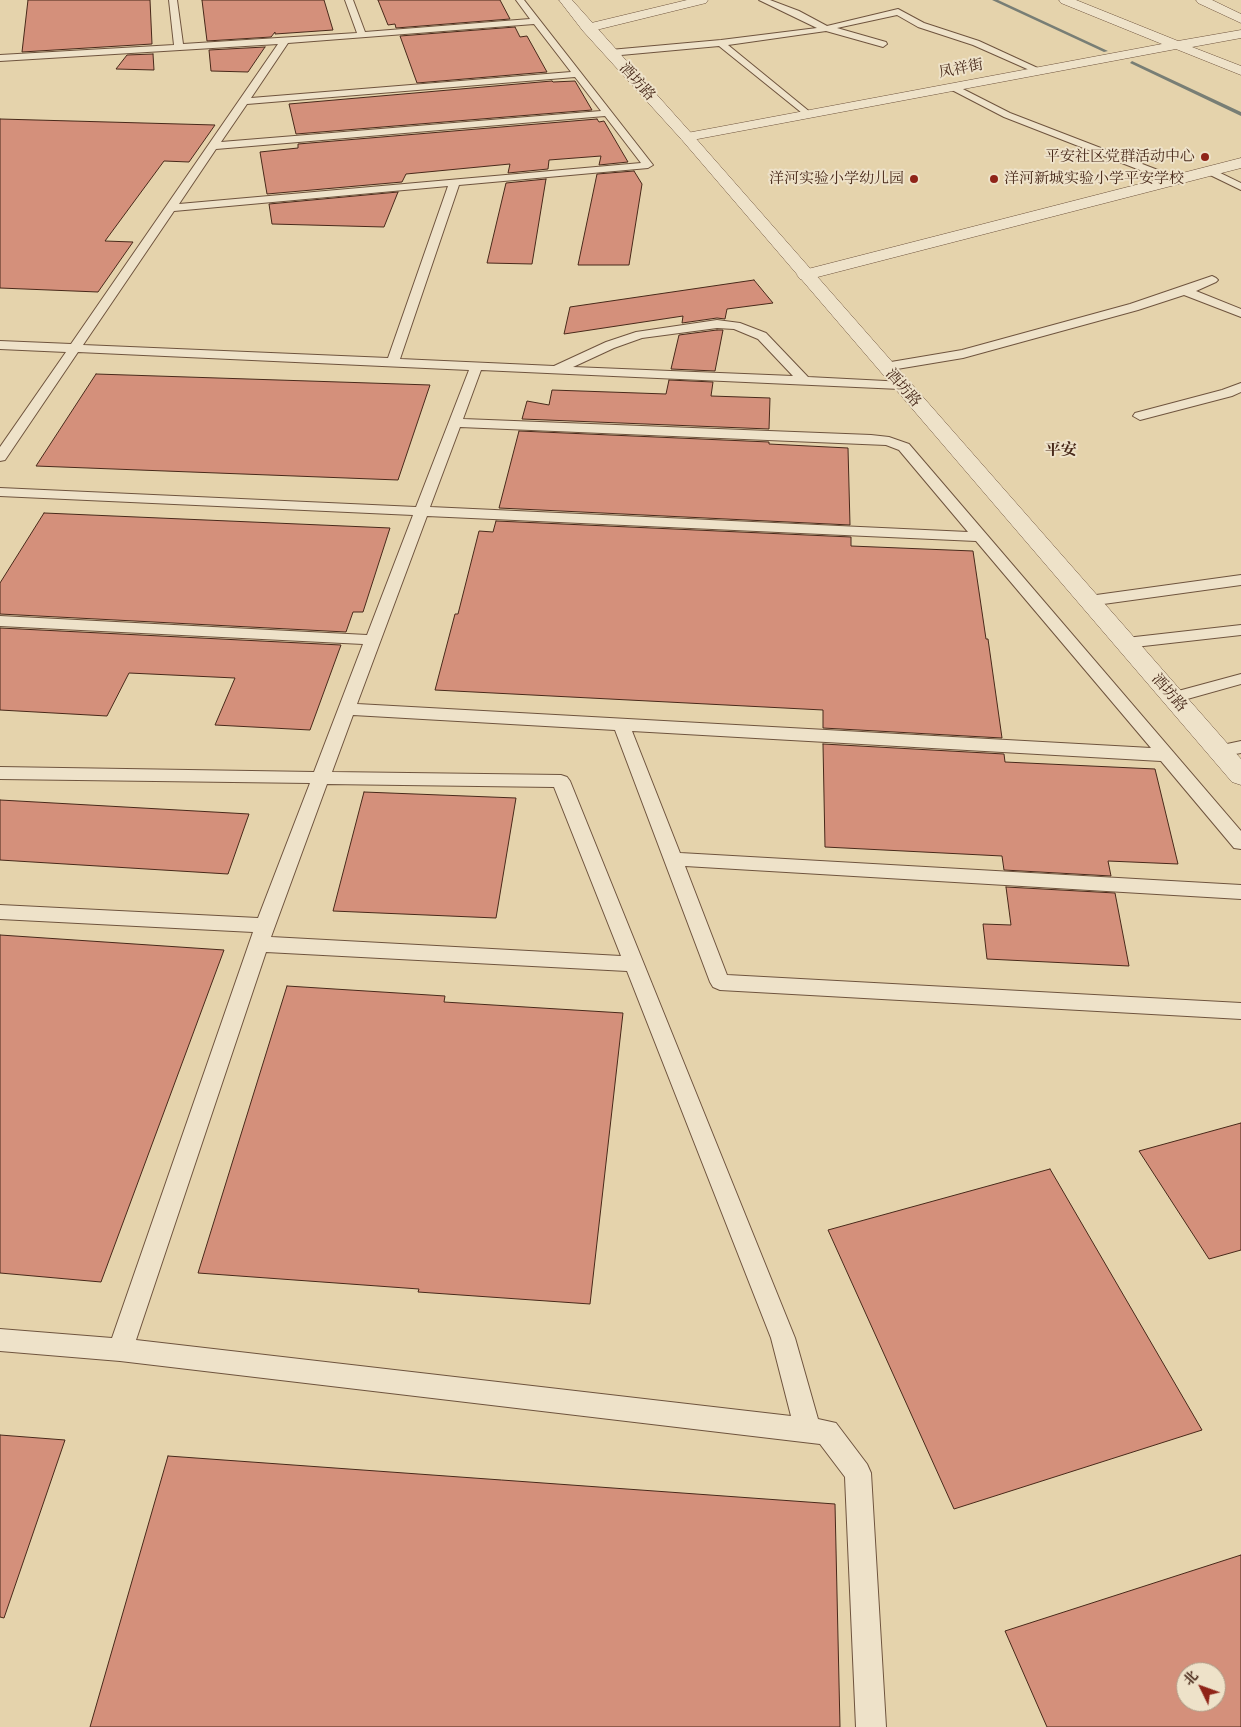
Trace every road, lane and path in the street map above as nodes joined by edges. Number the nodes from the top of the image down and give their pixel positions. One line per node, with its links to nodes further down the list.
1 (173, 0): 19 (lane)
2 (349, 0): 14 (lane)
3 (520, 0): 10 (lane)
4 (565, 0): 11 (street, 酒坊路)
5 (702, 0): 11 (street)
6 (763, 0): 12 (lane)
7 (1065, 0): 18 (street)
8 (1202, 0): 9 (street)
9 (1241, 19)
10 (536, 21): 14 (lane); 24 (lane)
11 (588, 28): 20 (street, 酒坊路)
12 (828, 28): 16 (lane); 17 (lane); 22 (lane)
13 (1241, 34): 18 (street, 凤祥街)
14 (362, 35): 15 (lane)
15 (285, 41): 19 (lane); 26 (lane)
16 (721, 43): 20 (lane); 28 (lane)
17 (883, 44)
18 (1177, 45): 22 (street, 凤祥街); 23 (street)
19 (178, 47): 21 (lane)
20 (610, 53): 29 (street, 酒坊路)
21 (0, 58)
22 (1037, 70): 25 (street, 凤祥街)
23 (1241, 71)
24 (577, 74): 26 (lane); 27 (lane)
25 (953, 87): 28 (street, 凤祥街); 33 (lane)
26 (244, 101): 30 (lane)
27 (607, 113): 30 (lane); 34 (lane)
28 (808, 114): 29 (street, 凤祥街)
29 (687, 137): 37 (street, 酒坊路)
30 (213, 146): 36 (lane)
31 (1241, 163): 32 (street)
32 (1210, 171): 33 (street); 35 (lane)
33 (1172, 179): 37 (street)
34 (454, 183): 36 (lane); 43 (lane)
35 (1241, 187)
36 (171, 208): 42 (lane)
37 (806, 275): 45 (street, 酒坊路)
38 (1212, 280): 39 (lane)
39 (1185, 291): 40 (lane); 45 (lane)
40 (1241, 313)
41 (0, 345): 42 (lane)
42 (76, 347): 43 (lane); 52 (lane)
43 (393, 362): 44 (lane)
44 (476, 365): 46 (lane); 51 (lane)
45 (885, 367): 48 (street, 酒坊路)
46 (556, 369): 47 (lane); 47 (lane)
47 (804, 380): 48 (lane)
48 (900, 385): 57 (street, 酒坊路)
49 (1241, 387): 50 (lane)
50 (1140, 416)
51 (455, 423): 54 (lane); 55 (lane)
52 (0, 456)
53 (0, 492): 54 (lane)
54 (421, 512): 55 (lane); 60 (lane)
55 (980, 537): 68 (lane)
56 (1241, 580): 57 (lane)
57 (1089, 601): 61 (street, 酒坊路)
58 (0, 621): 60 (lane)
59 (1241, 630): 61 (lane)
60 (373, 640): 64 (lane)
61 (1126, 643): 63 (street, 酒坊路)
62 (1241, 679): 63 (lane)
63 (1173, 698): 67 (street, 酒坊路)
64 (347, 709): 65 (lane); 71 (lane)
65 (621, 724): 68 (lane); 73 (lane)
66 (1241, 747): 67 (lane)
67 (1220, 751): 70 (street, 酒坊路)
68 (1165, 756): 72 (lane)
69 (0, 773): 71 (lane)
70 (1241, 776)
71 (320, 779): 76 (lane); 77 (lane)
72 (1241, 843)
73 (673, 859): 74 (lane); 78 (lane)
74 (1241, 892)
75 (0, 912): 76 (lane)
76 (262, 934): 77 (lane); 80 (lane)
77 (634, 964): 81 (lane)
78 (1241, 1011)
79 (0, 1340): 80 (lane)
80 (120, 1350): 81 (lane)
81 (808, 1430): 82 (lane)
82 (872, 1727)

